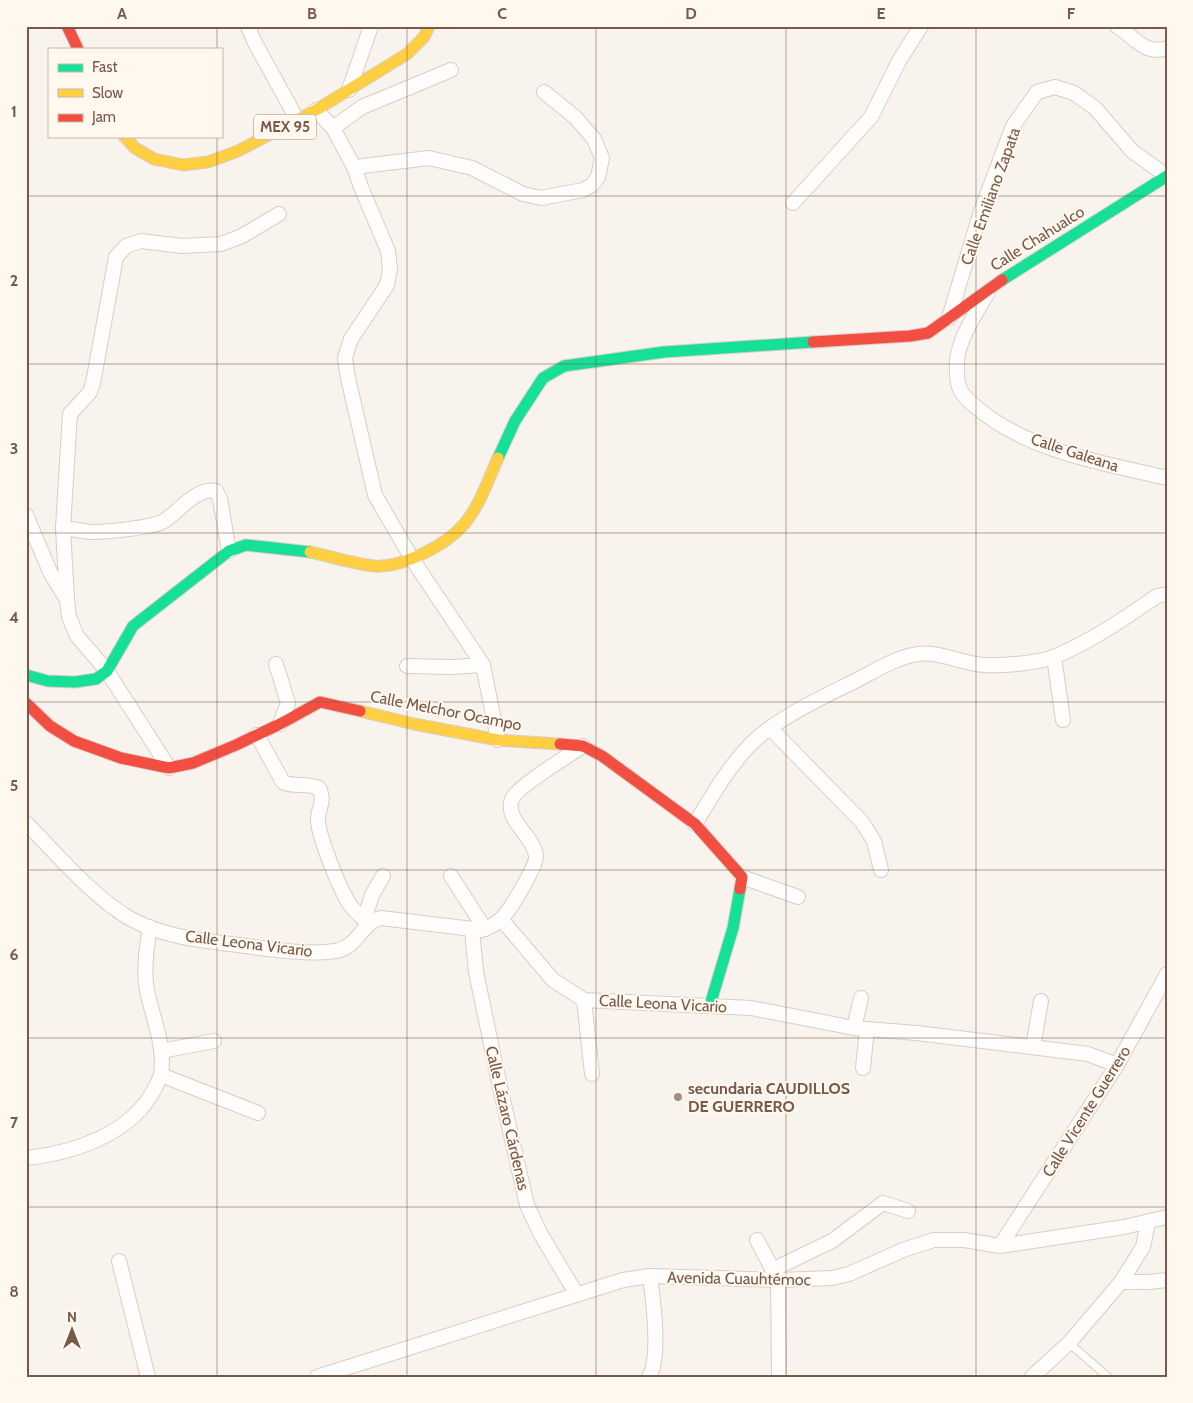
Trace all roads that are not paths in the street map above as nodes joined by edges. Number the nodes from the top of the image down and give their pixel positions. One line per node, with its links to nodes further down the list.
1 (67, 26): 7 (street)
2 (248, 26): 13 (street)
3 (371, 26): 10 (street)
4 (429, 26): 10 (street, MEX 95)
5 (921, 26): 18 (street)
6 (1117, 26): 8 (street)
7 (78, 48)
8 (1167, 48)
9 (450, 70): 14 (street)
10 (349, 91): 12 (street, MEX 95)
11 (544, 92): 16 (street)
12 (316, 110): 13 (street, MEX 95); 14 (street)
13 (298, 121): 15 (street, MEX 95)
14 (334, 128): 16 (street)
15 (126, 138)
16 (354, 167): 26 (street)
17 (1167, 176): 20 (street, Calle Chahualco); 21 (street, Calle Emiliano Zapata)
18 (793, 203)
19 (279, 214): 24 (street)
20 (992, 286): 21 (street, Calle Chahualco); 22 (street, Calle Galeana)
21 (949, 318): 26 (street, Calle Chahualco)
22 (1167, 478)
23 (26, 515): 28 (street)
24 (63, 528): 25 (street); 28 (street)
25 (229, 551): 26 (street); 33 (street)
26 (412, 558): 31 (street)
27 (1167, 594): 29 (street)
28 (67, 599): 33 (street)
29 (1054, 657): 36 (street); 38 (street)
30 (276, 664): 37 (street)
31 (483, 665): 32 (street); 40 (street)
32 (407, 666)
33 (107, 671): 34 (street); 42 (street)
34 (26, 675)
35 (26, 703): 42 (street, Calle Melchor Ocampo)
36 (1063, 720)
37 (280, 724): 39 (street, Calle Melchor Ocampo); 40 (street, Calle Melchor Ocampo)
38 (770, 728): 44 (street); 45 (street)
39 (257, 735): 42 (street, Calle Melchor Ocampo); 51 (street)
40 (498, 740): 41 (street, Calle Melchor Ocampo)
41 (583, 746): 44 (street, Calle Melchor Ocampo); 50 (street)
42 (169, 768)
43 (26, 823): 52 (street, Calle Leona Vicario)
44 (696, 824): 48 (street, Calle Melchor Ocampo)
45 (881, 870)
46 (383, 876): 51 (street)
47 (451, 876): 53 (street)
48 (742, 877): 49 (street); 58 (street)
49 (798, 897)
50 (501, 919): 53 (street); 56 (street, Calle Leona Vicario)
51 (367, 921): 52 (street, Calle Leona Vicario); 53 (street)
52 (150, 927): 62 (street)
53 (478, 930): 79 (street, Calle Lázaro Cárdenas)
54 (1167, 974): 63 (street, Calle Vicente Guerrero)
55 (862, 998): 59 (street)
56 (584, 1000): 58 (street, Calle Leona Vicario); 65 (street)
57 (1041, 1001): 61 (street)
58 (710, 1005): 59 (street, Calle Leona Vicario)
59 (860, 1029): 61 (street, Calle Leona Vicario); 64 (street)
60 (214, 1040): 62 (street)
61 (1033, 1046): 63 (street, Calle Leona Vicario)
62 (161, 1051): 66 (street)
63 (1116, 1066): 73 (street, Calle Vicente Guerrero)
64 (863, 1068)
65 (592, 1074)
66 (161, 1075): 67 (street); 68 (street)
67 (258, 1113)
68 (26, 1158)
69 (908, 1211): 75 (street)
70 (1167, 1217): 71 (street, Avenida Cuauhtémoc)
71 (1148, 1223): 73 (street, Avenida Cuauhtémoc); 78 (street)
72 (757, 1240): 75 (street)
73 (1000, 1246): 75 (street, Avenida Cuauhtémoc)
74 (119, 1261): 81 (street)
75 (775, 1275): 76 (street, Avenida Cuauhtémoc); 84 (street)
76 (650, 1276): 79 (street, Avenida Cuauhtémoc); 83 (street)
77 (1167, 1280): 78 (street)
78 (1121, 1282): 80 (street)
79 (577, 1295): 82 (street, Avenida Cuauhtémoc)
80 (1069, 1343): 85 (street); 86 (lane)
81 (148, 1377)
82 (317, 1377)
83 (650, 1377)
84 (779, 1377)
85 (1032, 1377)
86 (1108, 1377)

